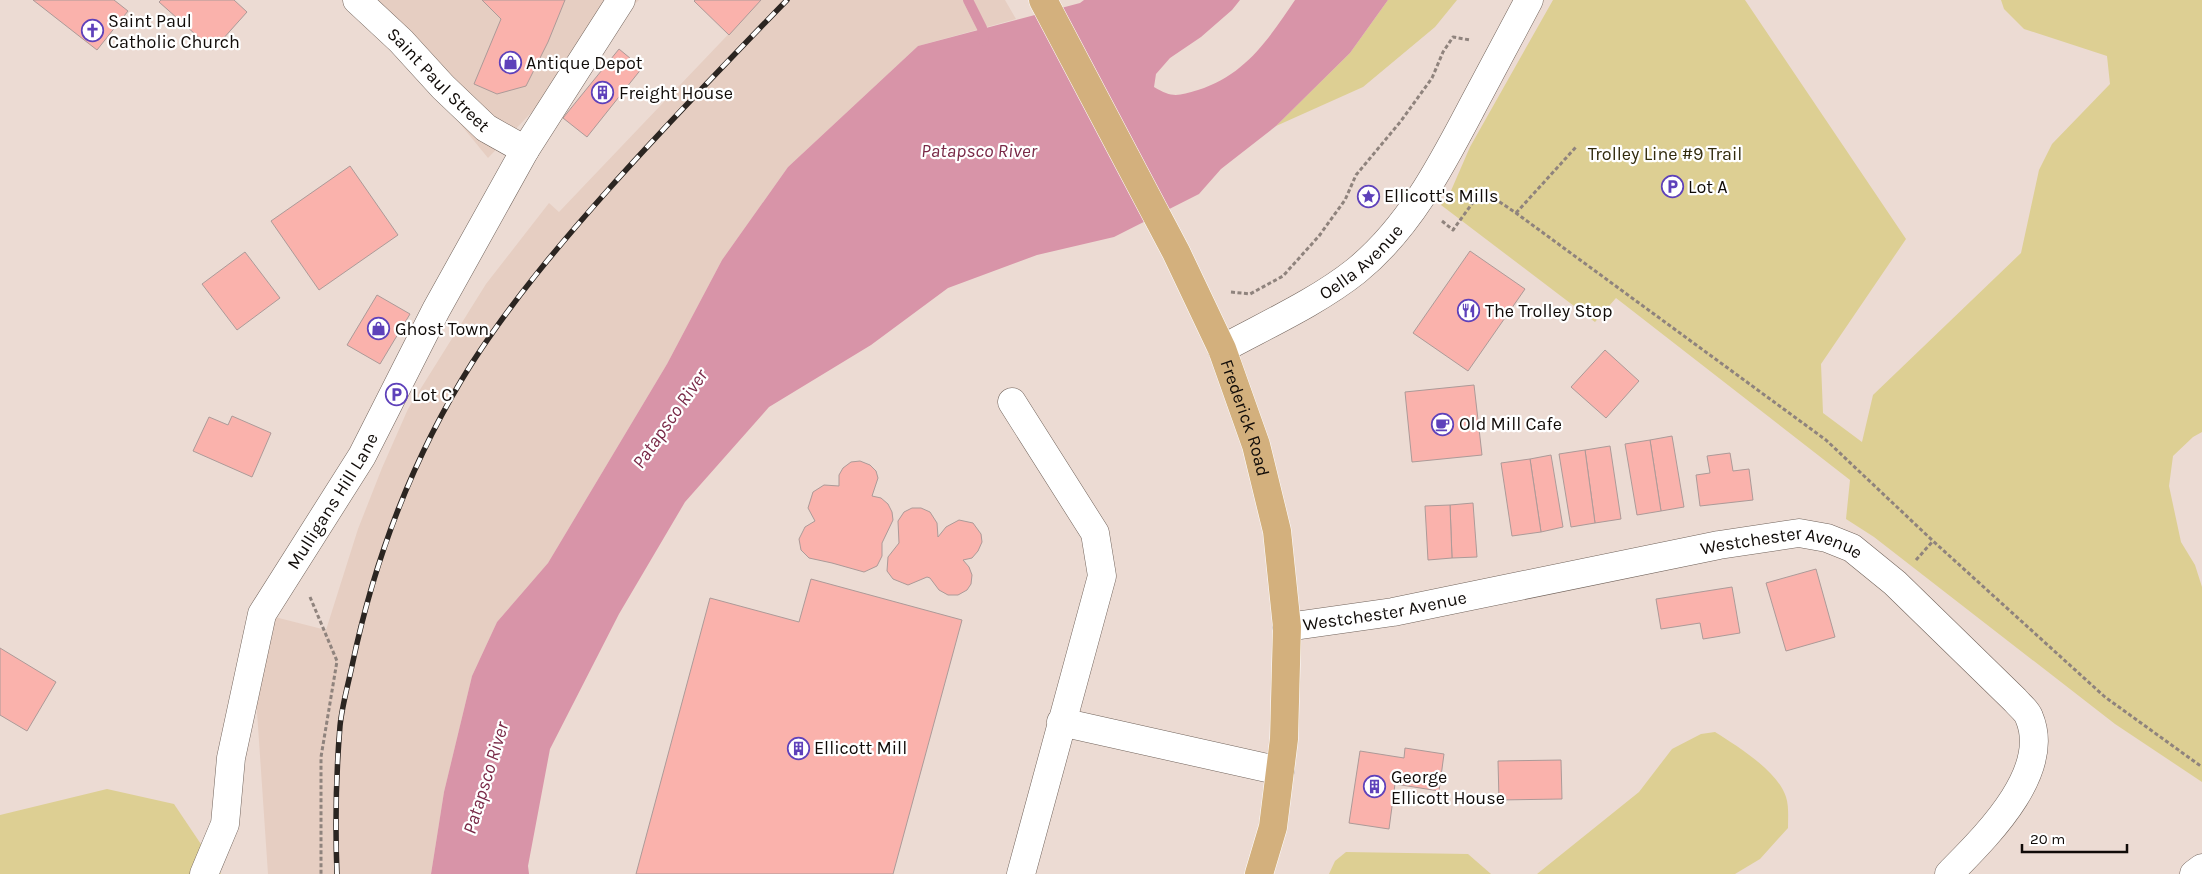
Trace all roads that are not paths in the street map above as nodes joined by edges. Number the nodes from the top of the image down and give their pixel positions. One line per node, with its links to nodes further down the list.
1 (357, 0): 5 (street, Saint Paul Street)
2 (621, 0): 5 (street, Mulligans Hill Lane)
3 (1042, 0): 6 (main road, Frederick Road)
4 (1529, 0): 6 (street, Oella Avenue)
5 (525, 150): 12 (street, Mulligans Hill Lane)
6 (1222, 349): 8 (main road, Frederick Road)
7 (1012, 402): 9 (street)
8 (1287, 627): 10 (main road, Frederick Road); 15 (street, Westchester Avenue)
9 (1061, 722): 10 (street); 13 (street)
10 (1280, 771): 14 (main road, Frederick Road)
11 (2202, 868): 16 (street)
12 (204, 874)
13 (1021, 874)
14 (1259, 874)
15 (1949, 874)
16 (2194, 874)

